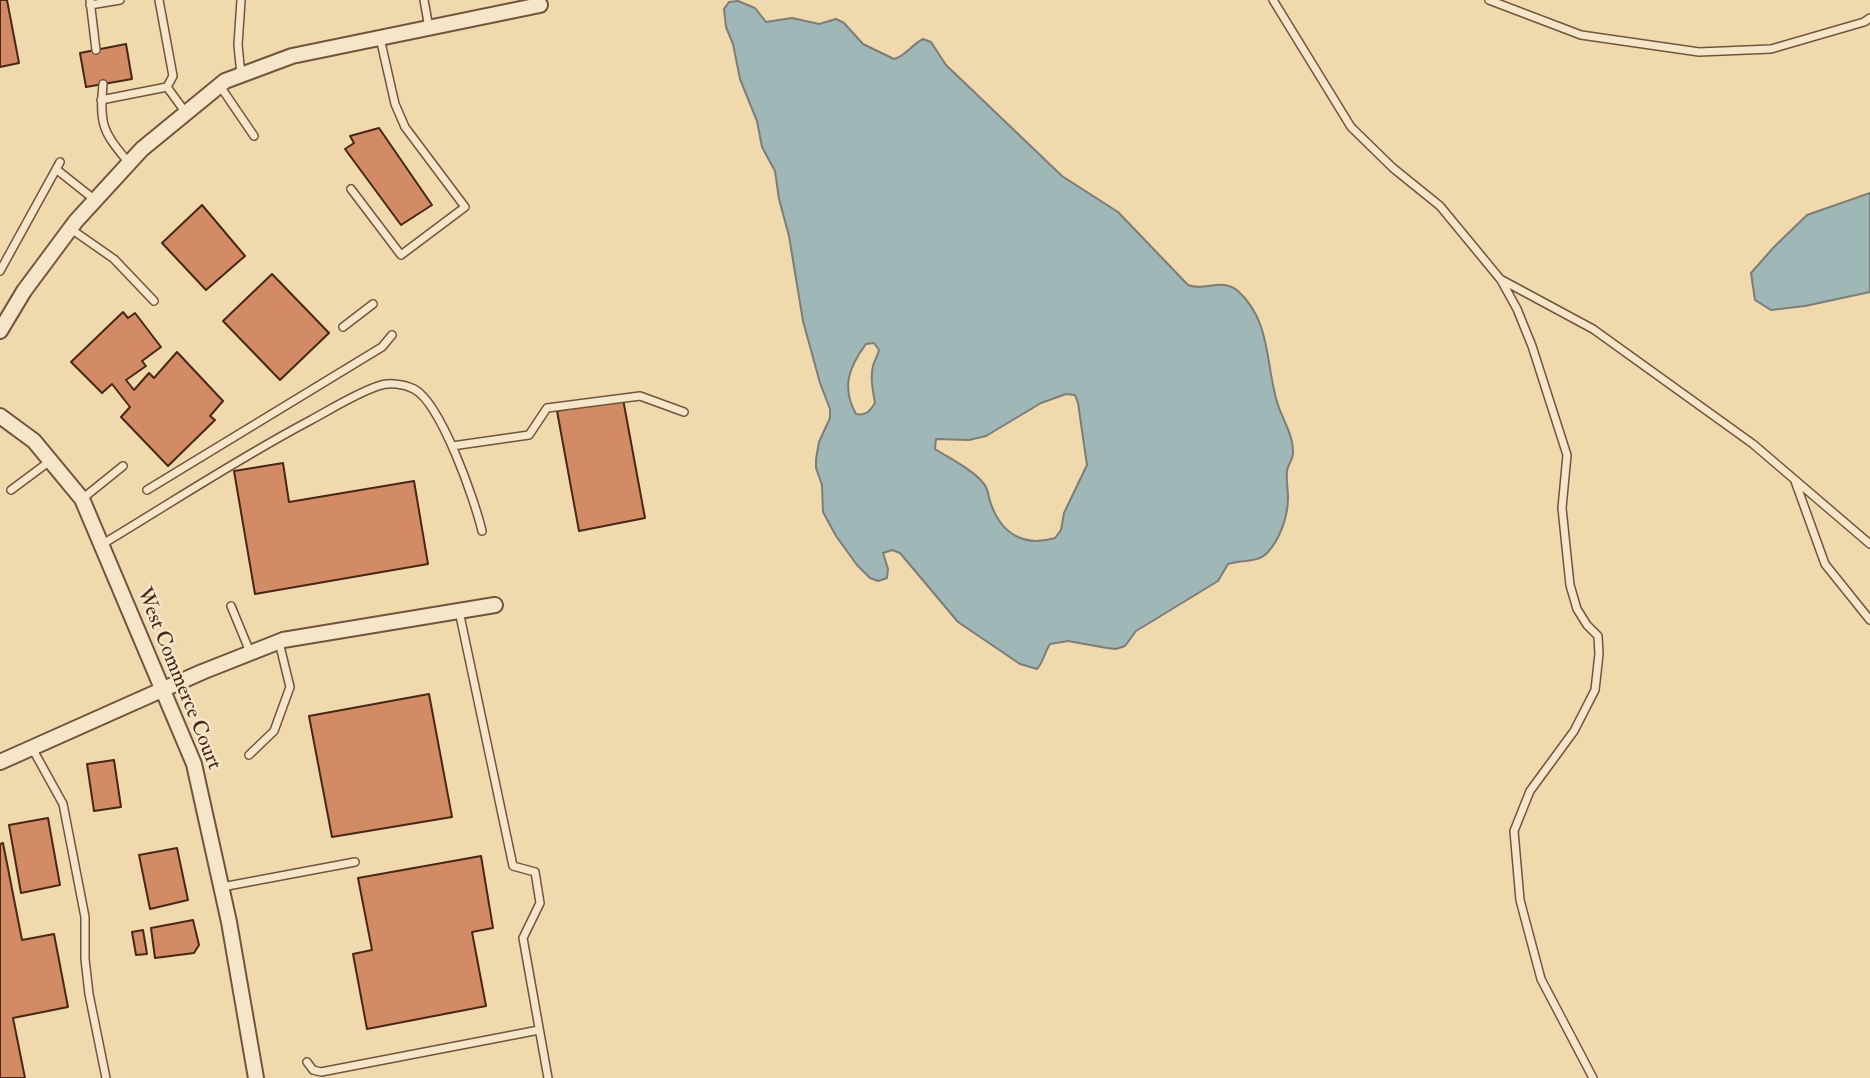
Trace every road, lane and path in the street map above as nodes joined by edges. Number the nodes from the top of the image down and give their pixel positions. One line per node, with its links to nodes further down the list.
1 (120, 0): 8 (lane)
2 (159, 0): 16 (lane)
3 (241, 0): 13 (lane)
4 (424, 0): 10 (lane)
5 (1273, 0): 25 (lane)
6 (1489, 0): 9 (lane)
7 (540, 2): 10 (street)
8 (90, 3): 12 (lane)
9 (1870, 18)
10 (429, 28): 11 (street)
11 (380, 38): 13 (street); 21 (lane)
12 (96, 50)
13 (241, 75): 15 (street)
14 (103, 84): 17 (lane)
15 (219, 86): 18 (street); 19 (lane)
16 (167, 87): 17 (lane); 18 (lane)
17 (101, 100): 20 (lane)
18 (186, 113): 20 (street)
19 (254, 136)
20 (129, 163): 22 (street)
21 (351, 189)
22 (95, 200): 23 (street); 24 (lane)
23 (71, 229): 26 (lane); 29 (street)
24 (0, 271)
25 (1501, 280): 36 (lane); 62 (lane)
26 (154, 301)
27 (373, 304): 28 (lane)
28 (343, 327)
29 (0, 331)
30 (392, 335): 38 (lane)
31 (684, 412): 33 (lane)
32 (0, 416): 34 (street, West Commerce Court)
33 (452, 446): 40 (lane); 42 (lane)
34 (50, 461): 37 (lane); 39 (street, West Commerce Court)
35 (123, 466): 39 (lane)
36 (1794, 479): 41 (lane); 46 (lane)
37 (11, 490)
38 (147, 490)
39 (82, 499): 42 (street, West Commerce Court)
40 (482, 531)
41 (1870, 544)
42 (101, 545): 49 (street, West Commerce Court)
43 (495, 604): 45 (street)
44 (231, 606): 48 (lane)
45 (459, 611): 47 (street); 55 (lane)
46 (1870, 621)
47 (279, 642): 48 (street); 51 (lane)
48 (250, 653): 49 (street)
49 (162, 690): 50 (street); 54 (street, West Commerce Court)
50 (32, 748): 52 (street); 58 (lane)
51 (249, 755)
52 (0, 762)
53 (355, 862): 54 (lane)
54 (222, 887): 59 (street, West Commerce Court)
55 (538, 1030): 57 (lane); 61 (lane)
56 (307, 1062): 57 (lane)
57 (336, 1069): 60 (lane)
58 (106, 1078)
59 (256, 1078)
60 (338, 1078)
61 (548, 1078)
62 (1593, 1078)

